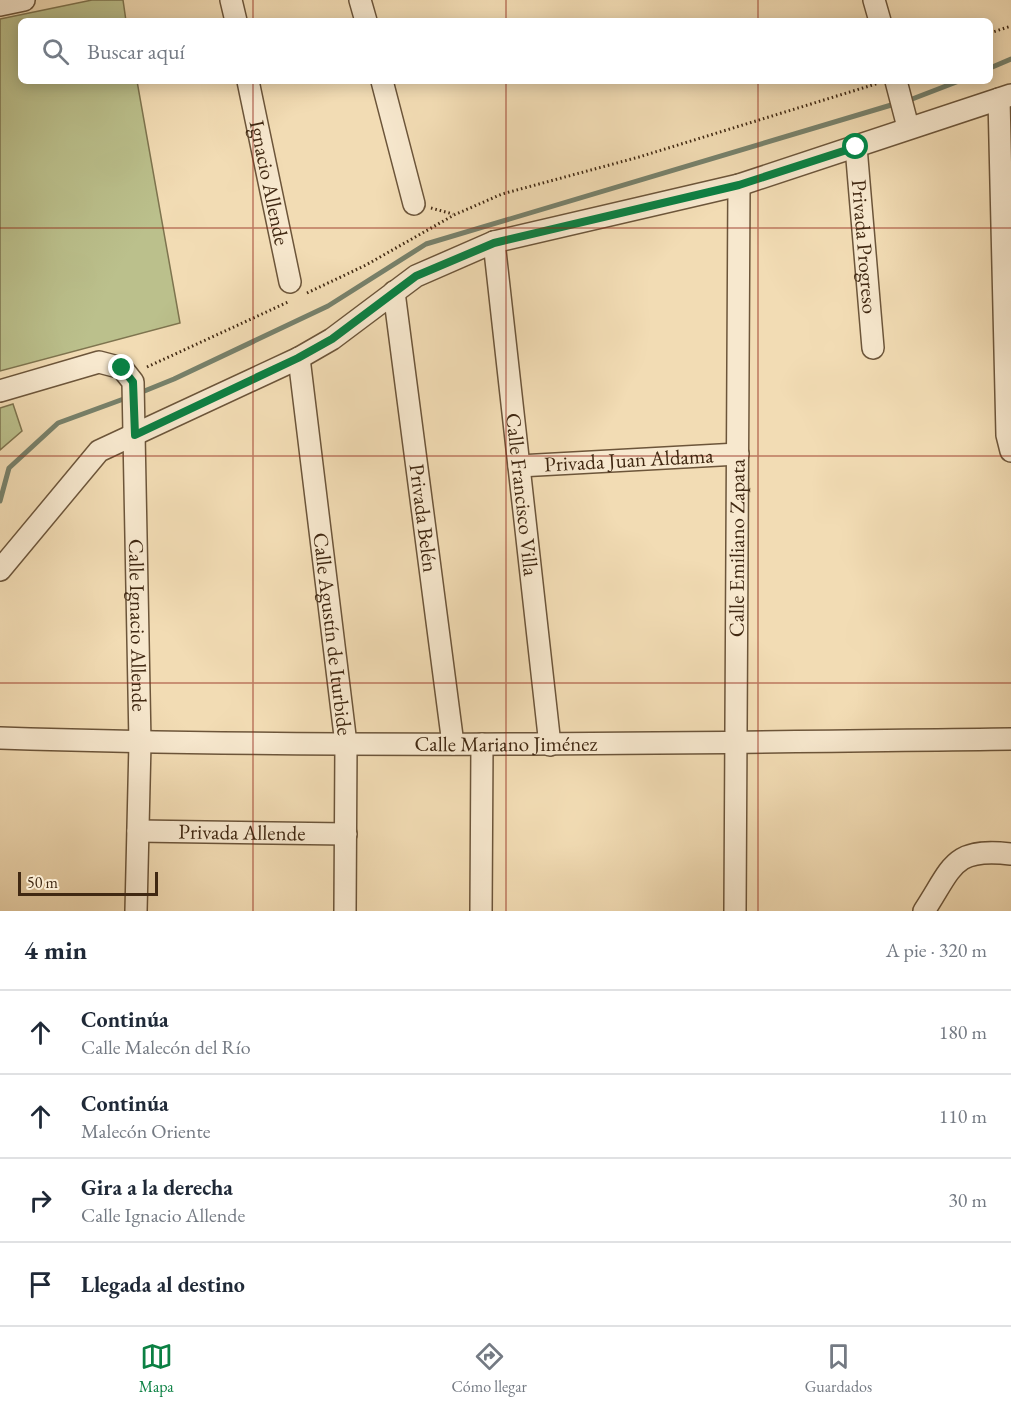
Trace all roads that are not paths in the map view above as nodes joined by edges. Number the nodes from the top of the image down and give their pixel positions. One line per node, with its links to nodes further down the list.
1 (24, 0): 5 (street)
2 (231, 0): 6 (street)
3 (360, 0): 7 (street)
4 (874, 0): 8 (street)
5 (0, 5)
6 (235, 18)
7 (365, 18)
8 (879, 18)
9 (249, 84): 18 (street, Ignacio Allende)
10 (383, 84): 16 (street)
11 (893, 84): 13 (street)
12 (1005, 97): 13 (street); 24 (street)
13 (907, 121): 14 (street)
14 (856, 147): 15 (street); 20 (street, Privada Progreso)
15 (739, 185): 17 (street); 25 (street, Calle Emiliano Zapata)
16 (414, 204)
17 (494, 243): 19 (street); 26 (street, Calle Francisco Villa)
18 (296, 292)
19 (394, 292): 21 (street); 33 (street, Privada Belén)
20 (873, 348)
21 (298, 358): 23 (street); 32 (street, Calle Agustín de Iturbide)
22 (0, 391): 23 (street, Calle Ignacio Allende)
23 (135, 435): 27 (street); 30 (street, Calle Ignacio Allende)
24 (1011, 451)
25 (738, 454): 26 (street, Privada Juan Aldama); 31 (street, Calle Emiliano Zapata)
26 (519, 466): 35 (street, Calle Francisco Villa)
27 (0, 570)
28 (0, 738): 30 (street, Calle Mariano Jiménez)
29 (1011, 739): 31 (street, Calle Mariano Jiménez)
30 (140, 742): 32 (street, Calle Mariano Jiménez); 36 (street, Calle Ignacio Allende)
31 (737, 742): 35 (street, Calle Mariano Jiménez); 42 (street, Calle Emiliano Zapata)
32 (346, 744): 33 (street, Calle Mariano Jiménez); 37 (street, Calle Agustín de Iturbide)
33 (453, 744): 34 (street, Calle Mariano Jiménez)
34 (482, 744): 35 (street, Calle Mariano Jiménez); 41 (street)
35 (550, 745)
36 (138, 831): 37 (street, Privada Allende); 39 (street, Calle Ignacio Allende)
37 (346, 834): 40 (street, Calle Agustín de Iturbide)
38 (1011, 854): 43 (street)
39 (136, 911)
40 (345, 911)
41 (481, 911)
42 (735, 911)
43 (924, 911)

